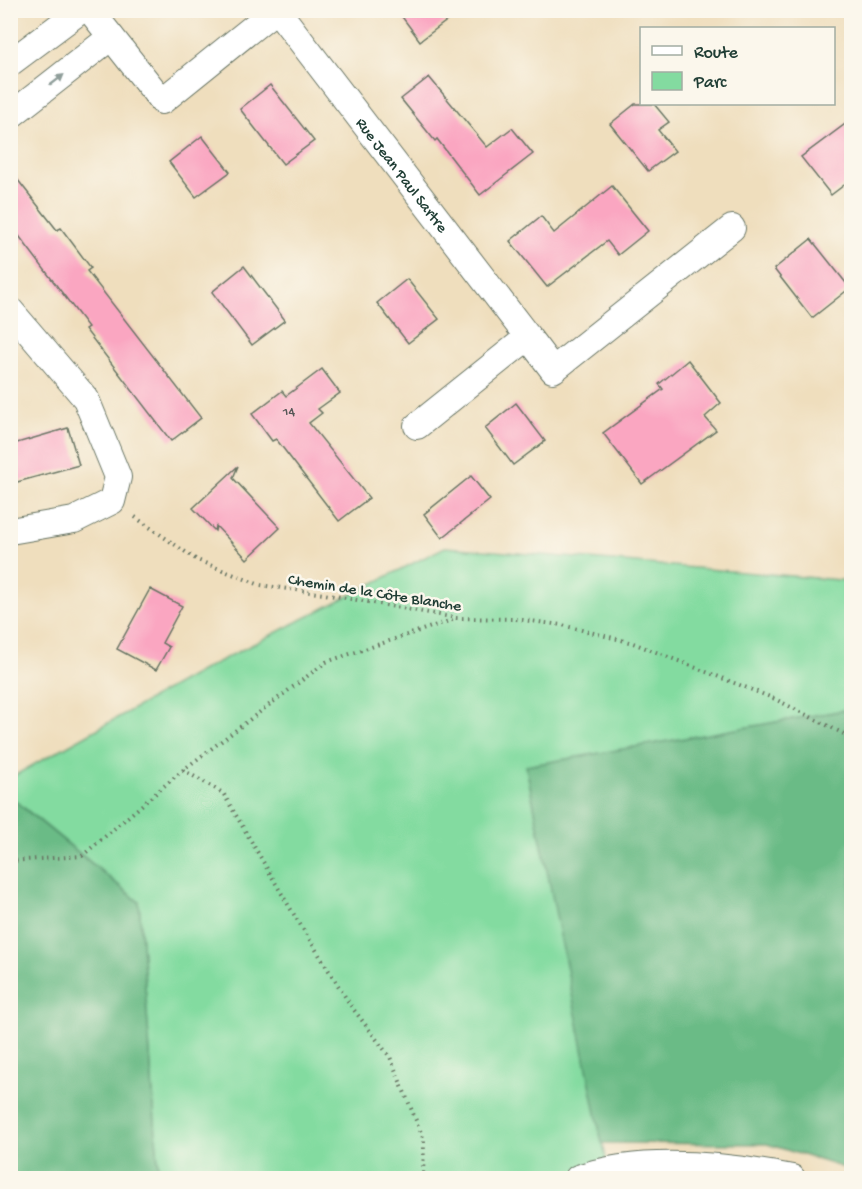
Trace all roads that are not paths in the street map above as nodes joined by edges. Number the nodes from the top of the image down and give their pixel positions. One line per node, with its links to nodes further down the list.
1 (81, 10): 5 (street)
2 (90, 10): 4 (street, Rue Jean Paul Sartre)
3 (276, 10): 4 (street, Rue Jean Paul Sartre); 9 (street, Rue Jean Paul Sartre)
4 (111, 37): 6 (street, one-way to 4)
5 (10, 63)
6 (10, 116)
7 (732, 228): 9 (street, Rue Jean Paul Sartre)
8 (10, 310): 11 (street)
9 (528, 337): 10 (street)
10 (417, 426)
11 (10, 531)
12 (578, 1179): 13 (street)
13 (792, 1179)

